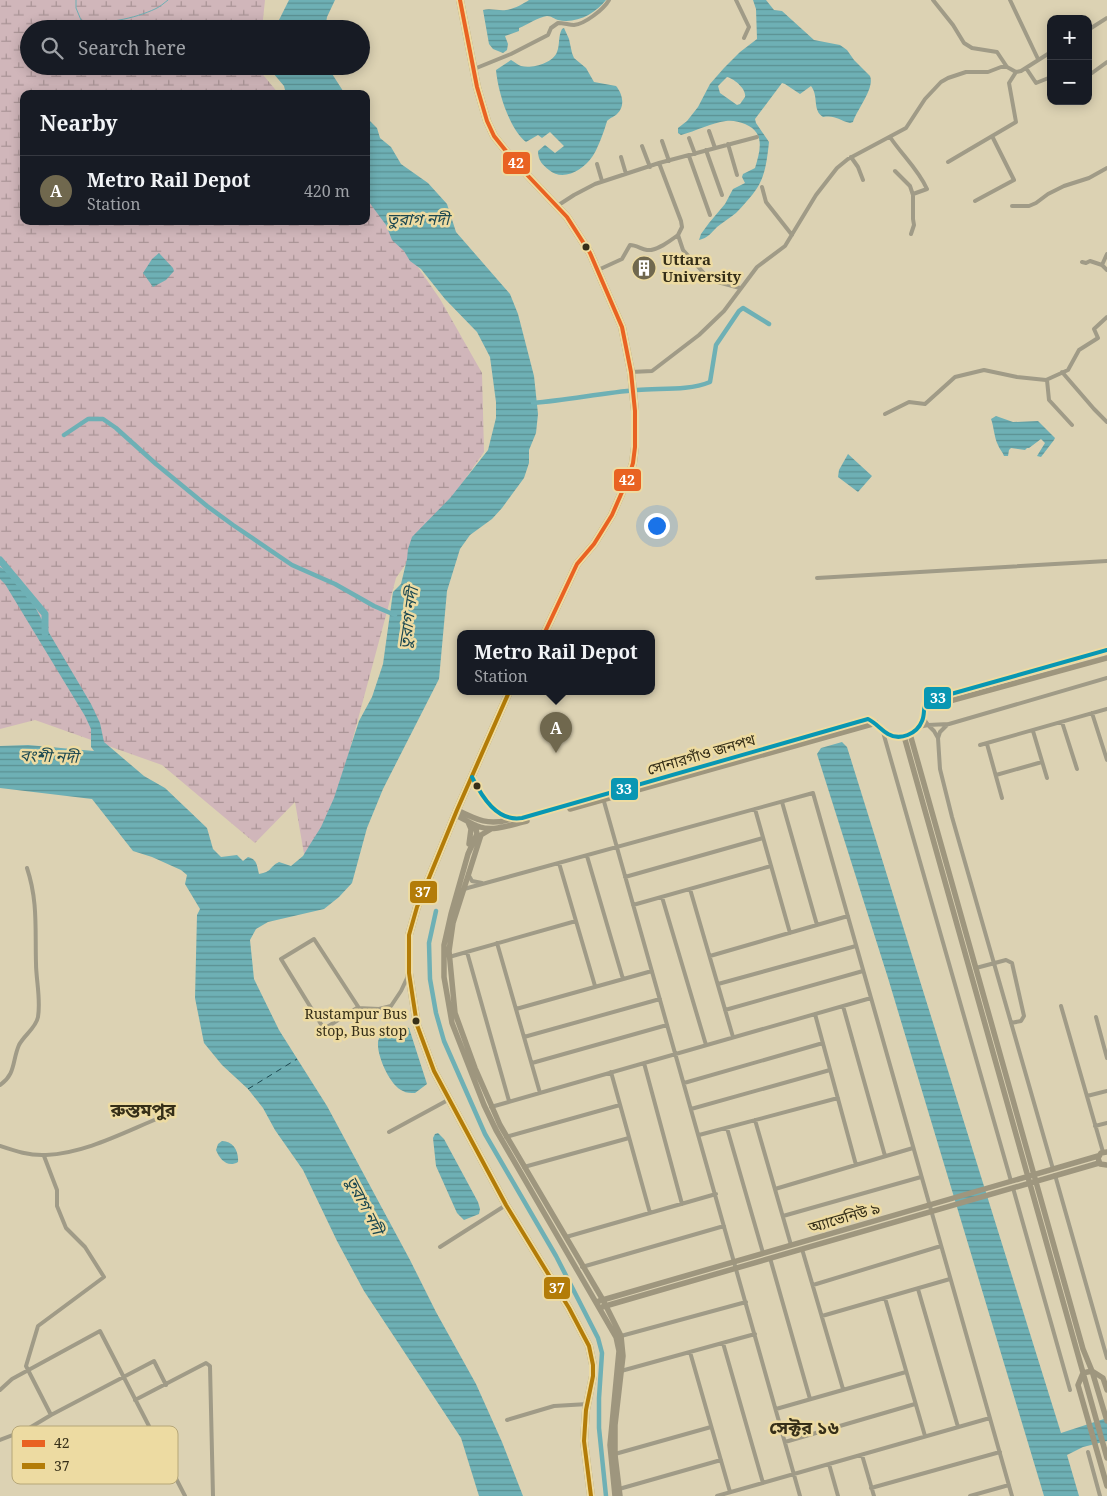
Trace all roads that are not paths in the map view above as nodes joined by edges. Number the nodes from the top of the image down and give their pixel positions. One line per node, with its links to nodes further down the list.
1 (460, 0): 14 (highway)
2 (610, 0): 14 (street)
3 (736, 0): 8 (street)
4 (933, 0): 12 (street)
5 (1010, 0): 10 (street)
6 (1107, 18): 7 (street)
7 (1092, 27)
8 (744, 38)
9 (1047, 54): 10 (street)
10 (1038, 59): 13 (street)
11 (1107, 62): 16 (street)
12 (1006, 66): 15 (street); 21 (street)
13 (1026, 68): 15 (street); 17 (street)
14 (474, 69): 47 (highway)
15 (1016, 72): 19 (street)
16 (1092, 73)
17 (1047, 79)
18 (709, 131): 26 (street)
19 (992, 136): 33 (street); 46 (street)
20 (757, 137): 24 (street)
21 (890, 137): 31 (street); 44 (street)
22 (689, 138): 28 (street)
23 (662, 140): 32 (street)
24 (728, 144): 26 (street); 40 (street)
25 (642, 146): 36 (street)
26 (715, 148): 27 (street)
27 (706, 150): 28 (street); 45 (street)
28 (695, 154): 29 (street)
29 (689, 156): 32 (street); 49 (street)
30 (621, 157): 39 (street)
31 (851, 157): 41 (street); 52 (street)
32 (669, 161): 35 (street)
33 (948, 162)
34 (597, 164): 42 (street)
35 (660, 164): 36 (street); 51 (street)
36 (650, 167): 39 (street)
37 (1107, 168): 48 (street)
38 (895, 171): 44 (street)
39 (626, 174): 42 (street)
40 (737, 175)
41 (863, 180)
42 (602, 181): 47 (street)
43 (762, 187): 52 (street)
44 (912, 194): 50 (street)
45 (722, 195)
46 (975, 201)
47 (557, 206): 56 (highway)
48 (1012, 206)
49 (710, 215)
50 (911, 234)
51 (678, 235): 56 (street); 58 (street)
52 (792, 235): 58 (street)
53 (1107, 254): 55 (street)
54 (1082, 262): 55 (street)
55 (1102, 265): 57 (street)
56 (598, 270): 61 (highway)
57 (1107, 270)
58 (740, 288): 61 (street)
59 (1107, 317): 60 (street)
60 (1062, 372): 62 (street); 64 (street)
61 (631, 375): 68 (highway)
62 (1047, 380): 63 (street); 65 (street)
63 (885, 414)
64 (1107, 422)
65 (1072, 425)
66 (1107, 562): 67 (street)
67 (817, 578)
68 (546, 630)
69 (1107, 650): 73 (street)
70 (1107, 658): 73 (street)
71 (1107, 678): 79 (street)
72 (508, 695): 92 (highway)
73 (924, 708): 76 (street)
74 (1107, 709): 75 (street)
75 (1092, 713): 77 (street); 88 (street)
76 (923, 718): 80 (street); 82 (street)
77 (1062, 722): 83 (street); 90 (street)
78 (876, 723): 81 (street); 94 (street, সোনারগাঁও জনপথ); 94 (street, সোনারগাঁও জনপথ)
79 (950, 724): 80 (street); 85 (street)
80 (928, 725): 82 (street); 85 (street)
81 (882, 728): 84 (street); 189 (street)
82 (917, 728): 84 (street)
83 (1033, 731): 86 (street); 89 (street)
84 (908, 738): 129 (street); 151 (street)
85 (938, 738): 128 (street)
86 (986, 744): 87 (street); 91 (street)
87 (980, 745)
88 (1107, 760)
89 (1042, 762): 91 (street); 93 (street)
90 (1077, 769)
91 (996, 775): 95 (street)
92 (472, 777): 98 (highway); 100 (street)
93 (1047, 778)
94 (602, 797): 100 (street, সোনারগাঁও জনপথ); 106 (street)
95 (1002, 798)
96 (782, 802): 97 (street); 119 (street); 121 (street)
97 (756, 809): 105 (street); 106 (street)
98 (456, 812): 99 (street); 132 (highway)
99 (470, 819): 100 (street); 101 (street); 102 (street); 107 (street)
100 (514, 821): 103 (street)
101 (475, 825): 102 (street); 107 (street)
102 (482, 828): 103 (street); 104 (street)
103 (491, 829): 104 (street)
104 (481, 835): 112 (street)
105 (764, 838): 110 (street); 113 (street)
106 (617, 847): 108 (street); 113 (street)
107 (468, 854): 112 (street)
108 (587, 856): 109 (street); 133 (street)
109 (559, 863): 114 (street); 120 (street)
110 (771, 866): 115 (street); 122 (street)
111 (27, 868): 159 (street)
112 (466, 873): 114 (street); 116 (street)
113 (625, 876): 118 (street)
114 (489, 882): 116 (street)
115 (690, 889): 117 (street); 126 (street)
116 (461, 890): 127 (street); 212 (street)
117 (662, 897): 118 (street); 150 (street)
118 (633, 905): 130 (street)
119 (848, 916): 121 (street); 124 (street)
120 (576, 922): 123 (street); 135 (street)
121 (817, 924): 122 (street)
122 (790, 933): 126 (street)
123 (497, 943): 125 (street); 141 (street)
124 (856, 946): 131 (street); 134 (street)
125 (467, 952): 127 (street); 165 (street)
126 (710, 956): 134 (street)
127 (449, 957): 167 (street)
128 (993, 963): 129 (street); 145 (street); 145 (street)
129 (976, 968): 151 (street)
130 (652, 971): 133 (street); 137 (street)
131 (863, 971): 136 (street); 142 (street)
132 (409, 974): 140 (street); 164 (highway)
133 (623, 979): 135 (street)
134 (718, 984): 142 (street)
135 (596, 986): 141 (street)
136 (871, 998): 138 (street); 179 (street)
137 (660, 999): 146 (street); 147 (street)
138 (843, 1006): 143 (street); 181 (street)
139 (1061, 1006): 162 (street)
140 (359, 1008): 140 (street)
141 (516, 1009): 147 (street)
142 (725, 1010): 148 (street)
143 (814, 1014): 148 (street); 149 (street)
144 (1096, 1017): 153 (street)
145 (1011, 1024): 186 (street)
146 (667, 1025): 152 (street); 154 (street)
147 (524, 1037): 154 (street)
148 (733, 1037): 150 (street)
149 (823, 1043): 156 (street); 158 (street)
150 (706, 1045): 152 (street)
151 (994, 1045): 188 (street)
152 (676, 1054): 155 (street); 158 (street)
153 (1107, 1058)
154 (532, 1063): 161 (street)
155 (644, 1063): 157 (street); 192 (street)
156 (830, 1070): 163 (street); 168 (street)
157 (611, 1072): 161 (street); 166 (street)
158 (684, 1083): 168 (street)
159 (0, 1085)
160 (1107, 1091): 162 (street)
161 (540, 1092): 165 (street)
162 (1087, 1096): 172 (street)
163 (838, 1098): 170 (street); 183 (street)
164 (448, 1100): 174 (street); 193 (highway)
165 (509, 1101): 167 (street)
166 (620, 1105): 176 (street); 177 (street)
167 (491, 1106): 176 (street)
168 (691, 1109): 175 (street)
169 (164, 1116): 180 (street)
170 (755, 1120): 173 (street); 190 (street)
171 (1107, 1123): 172 (street)
172 (1096, 1126): 182 (street)
173 (727, 1128): 175 (street); 203 (street)
174 (389, 1132)
175 (699, 1135): 191 (street)
176 (506, 1137): 185 (street)
177 (629, 1138): 185 (street); 195 (street)
178 (0, 1146): 180 (street)
179 (913, 1148): 181 (street); 187 (street)
180 (44, 1156): 219 (street)
181 (885, 1156): 183 (street)
182 (1102, 1156): 184 (street); 186 (street, অ্যাভেনিউ ৯)
183 (856, 1165): 190 (street)
184 (1107, 1166)
185 (524, 1167): 198 (street)
186 (1054, 1172): 188 (street, অ্যাভেনিউ ৯); 218 (street)
187 (921, 1177): 194 (street); 196 (street)
188 (1032, 1179): 189 (street, অ্যাভেনিউ ৯); 221 (street); 223 (street)
189 (1012, 1184): 194 (street, অ্যাভেনিউ ৯); 228 (street)
190 (775, 1189): 196 (street)
191 (716, 1194): 192 (street); 197 (street)
192 (682, 1204): 195 (street)
193 (506, 1205): 201 (street); 232 (highway)
194 (930, 1208): 199 (street, অ্যাভেনিউ ৯); 200 (street); 202 (street, অ্যাভেনিউ ৯)
195 (650, 1213): 198 (street)
196 (783, 1216): 199 (street)
197 (724, 1226): 205 (street); 206 (street)
198 (566, 1237): 206 (street)
199 (791, 1245): 203 (street, অ্যাভেনিউ ৯)
200 (941, 1246): 207 (street); 208 (street)
201 (440, 1247)
202 (802, 1249): 204 (street, অ্যাভেনিউ ৯); 208 (street)
203 (763, 1253): 205 (street, অ্যাভেনিউ ৯)
204 (770, 1258): 205 (street, অ্যাভেনিউ ৯); 230 (street)
205 (736, 1265): 211 (street); 212 (street, অ্যাভেনিউ ৯)
206 (582, 1267): 212 (street)
207 (950, 1279): 209 (street); 236 (street)
208 (813, 1285): 213 (street)
209 (918, 1289): 210 (street); 242 (street)
210 (885, 1298): 213 (street); 222 (street)
211 (746, 1302): 214 (street); 215 (street)
212 (601, 1304): 215 (street); 266 (street)
213 (822, 1316): 227 (street)
214 (755, 1334): 216 (street); 234 (street)
215 (621, 1336): 220 (street)
216 (723, 1343): 217 (street); 256 (street)
217 (690, 1352): 220 (street); 241 (street)
218 (1107, 1358)
219 (28, 1369): 224 (street); 226 (street); 235 (street)
220 (621, 1371): 249 (street)
221 (1092, 1371): 223 (street); 229 (street); 237 (street)
222 (906, 1372): 227 (street); 233 (street)
223 (1083, 1374): 251 (street); 258 (street)
224 (123, 1377): 225 (street); 231 (street); 235 (street)
225 (166, 1384): 231 (street); 264 (street)
226 (0, 1390)
227 (843, 1390): 230 (street)
228 (1070, 1390)
229 (1107, 1390)
230 (810, 1399): 234 (street)
231 (135, 1400): 240 (street)
232 (588, 1404): 238 (street); 265 (highway)
233 (916, 1404): 244 (street); 246 (street)
234 (776, 1409): 246 (street)
235 (52, 1415): 239 (street)
236 (990, 1418): 242 (street); 247 (street)
237 (1106, 1418)
238 (507, 1420)
239 (33, 1426)
240 (149, 1426)
241 (711, 1427): 249 (street); 252 (street)
242 (958, 1427): 244 (street)
243 (12, 1435): 245 (street)
244 (925, 1436): 250 (street)
245 (0, 1440)
246 (785, 1442): 254 (street)
247 (1000, 1452): 257 (street); 259 (street)
248 (1088, 1452): 274 (street)
249 (615, 1454): 260 (street)
250 (862, 1454): 253 (street); 259 (street)
251 (1107, 1458)
252 (720, 1460): 260 (street); 261 (street)
253 (829, 1464): 254 (street); 270 (street)
254 (794, 1474): 256 (street); 269 (street)
255 (178, 1483): 263 (street)
256 (763, 1483): 261 (street)
257 (1009, 1485): 262 (street); 273 (street)
258 (1107, 1486)
259 (871, 1488): 271 (street)
260 (619, 1489): 267 (street)
261 (730, 1492): 268 (street)
262 (977, 1495): 272 (street)
263 (185, 1496)
264 (213, 1496)
265 (591, 1496)
266 (615, 1496)
267 (620, 1496)
268 (717, 1496)
269 (800, 1496)
270 (838, 1496)
271 (874, 1496)
272 (970, 1496)
273 (1012, 1496)
274 (1100, 1496)

